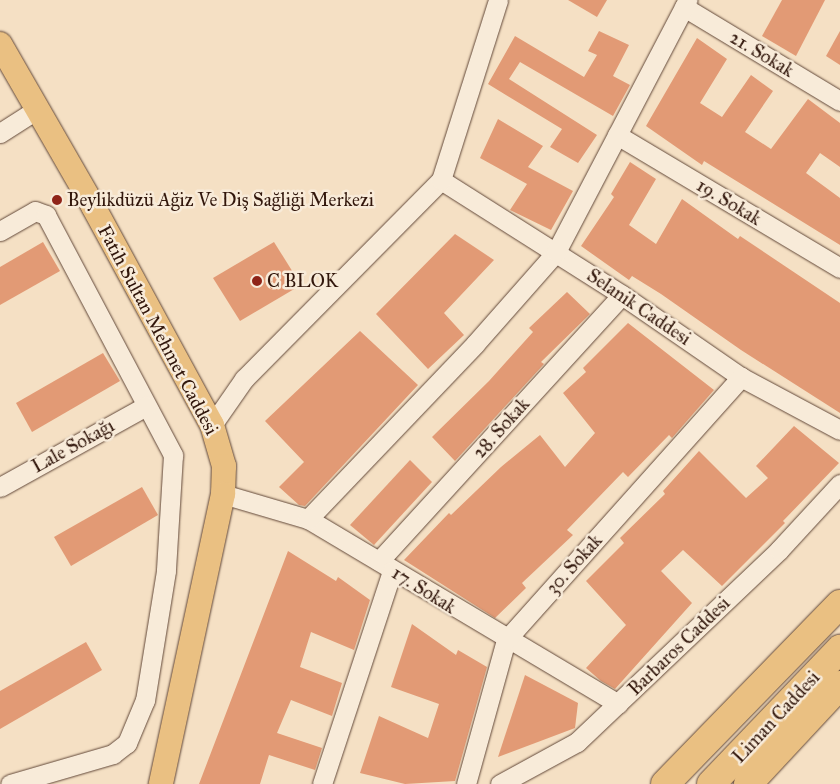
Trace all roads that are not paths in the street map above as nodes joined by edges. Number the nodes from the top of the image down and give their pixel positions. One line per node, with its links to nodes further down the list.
1 (498, 0): 8 (street)
2 (686, 4): 4 (street, 21. Sokak); 7 (street)
3 (0, 44): 5 (main road, Fatih Sultan Mehmet Caddesi)
4 (840, 101)
5 (39, 108): 6 (street); 15 (main road, Fatih Sultan Mehmet Caddesi)
6 (0, 134)
7 (617, 135): 10 (street); 11 (street, 19. Sokak)
8 (441, 180): 10 (street, Selanik Caddesi); 15 (street)
9 (0, 231): 14 (street)
10 (556, 252): 12 (street, Selanik Caddesi); 20 (street)
11 (840, 268)
12 (622, 294): 13 (street, Selanik Caddesi); 21 (street, 28. Sokak)
13 (741, 377): 16 (street, Selanik Caddesi); 23 (street, 30. Sokak)
14 (146, 406): 18 (street, Lale Sokağı); 27 (street)
15 (212, 425): 19 (main road, Fatih Sultan Mehmet Caddesi)
16 (840, 430)
17 (840, 484): 26 (street, Barbaros Caddesi)
18 (0, 487)
19 (224, 494): 20 (street, 17. Sokak); 28 (main road, Fatih Sultan Mehmet Caddesi)
20 (308, 519): 21 (street, 17. Sokak)
21 (385, 566): 23 (street, 17. Sokak); 29 (street, 28. Sokak)
22 (840, 604): 32 (highway)
23 (506, 640): 26 (street, 17. Sokak); 30 (street, 30. Sokak)
24 (840, 649): 33 (highway, Liman Caddesi)
25 (840, 685): 34 (highway, Liman Caddesi)
26 (618, 704): 31 (street, Barbaros Caddesi)
27 (10, 784)
28 (161, 784)
29 (322, 784)
30 (466, 784)
31 (500, 784)
32 (665, 784)
33 (711, 784)
34 (748, 784)

